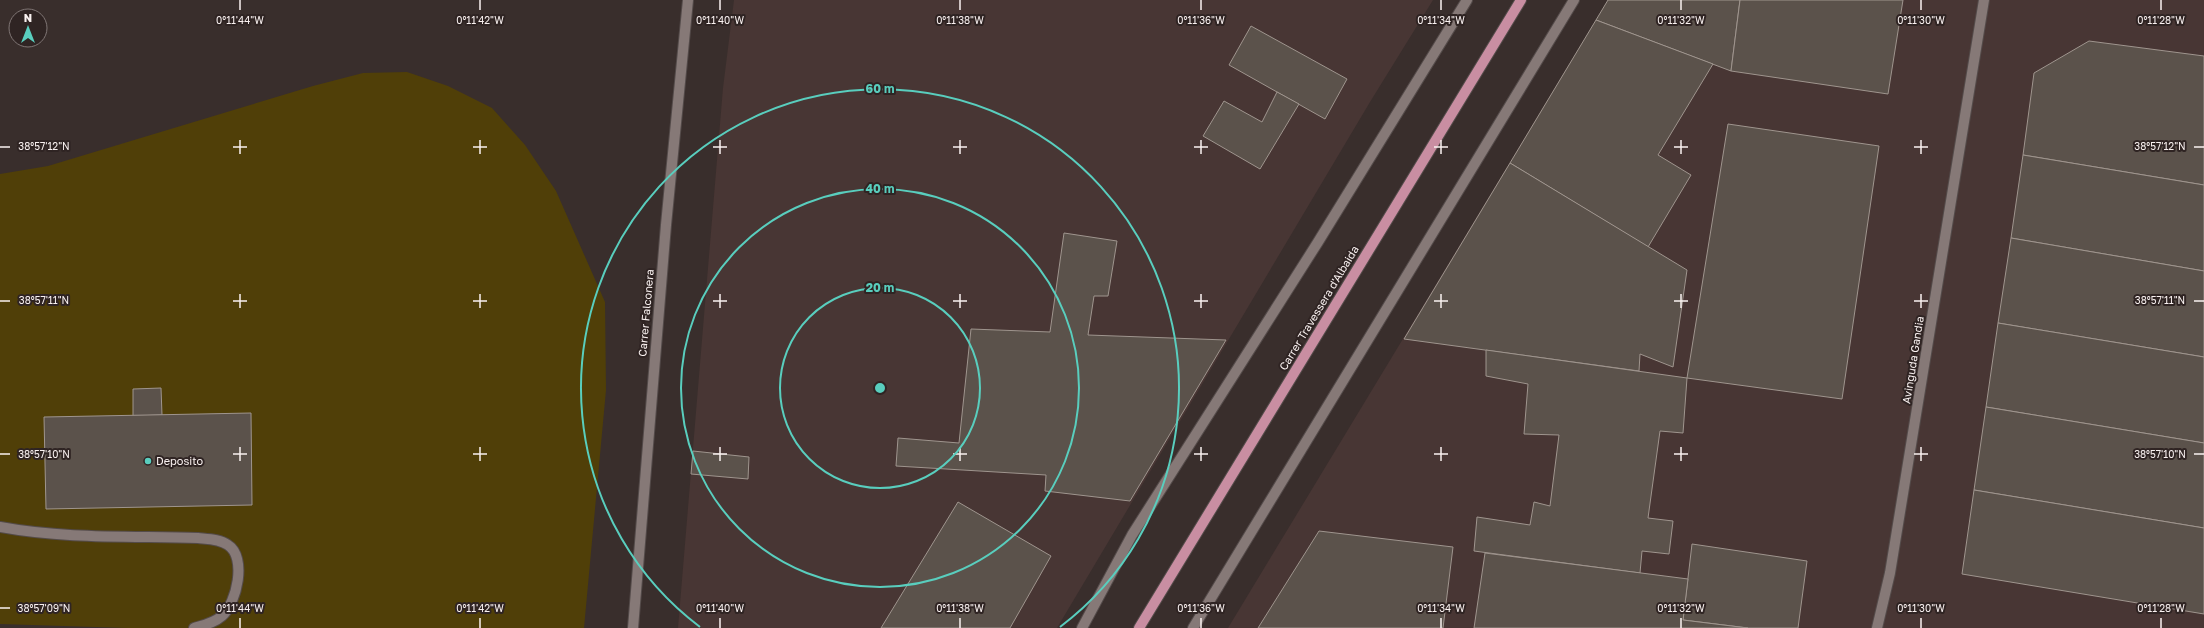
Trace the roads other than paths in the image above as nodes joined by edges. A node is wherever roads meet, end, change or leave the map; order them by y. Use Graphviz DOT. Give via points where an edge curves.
graph roads {
  1 [pos="688,0"];
  2 [pos="1467,0"];
  3 [pos="1521,0"];
  4 [pos="1574,0"];
  5 [pos="1984,0"];
  6 [pos="0,527"];
  7 [pos="194,628"];
  8 [pos="633,628"];
  9 [pos="1082,628"];
  10 [pos="1139,628"];
  11 [pos="1192,628"];
  12 [pos="1877,628"];
  1 -- 8 [label="street, Carrer Falconera" via="665,232"];
  2 -- 9 [label="street" via="1318,242 1132,535"];
  3 -- 10 [label="main road, Carrer Travessera d'Albaida"];
  4 -- 11 [label="street"];
  5 -- 12 [label="street, Avinguda Gandia" via="1890,573"];
  6 -- 7 [label="street" via="22,531 198,538 216,540 229,545 236,553 238,566 236,592 229,608 222,616 210,624"];
}
